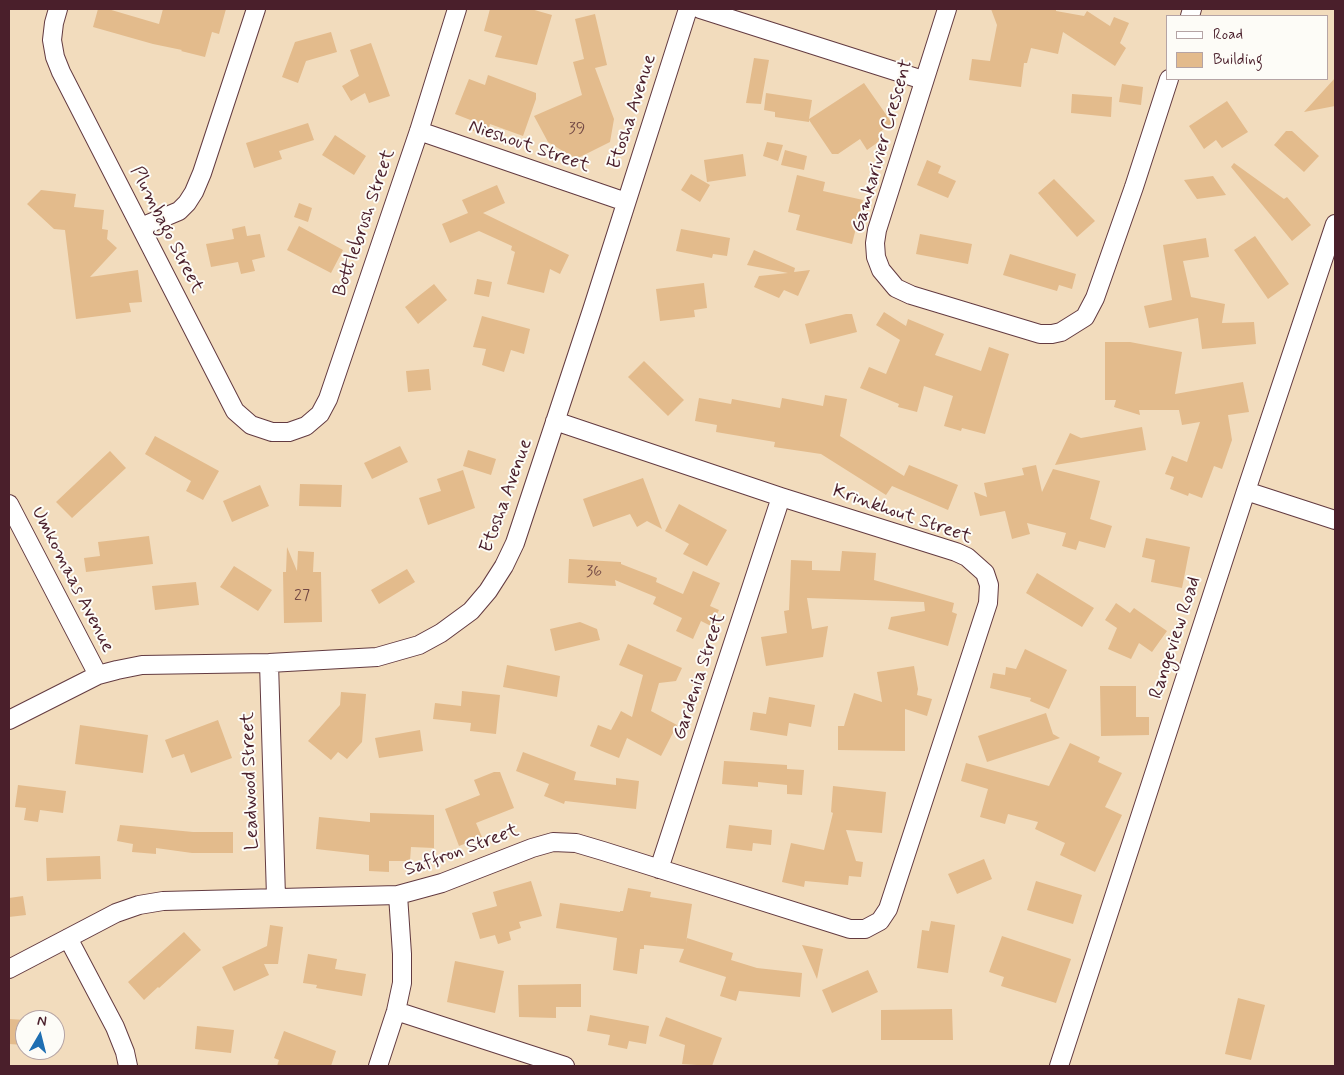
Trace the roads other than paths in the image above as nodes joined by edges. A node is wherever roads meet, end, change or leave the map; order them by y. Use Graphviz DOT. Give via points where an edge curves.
graph roads {
  1 [pos="58,9"];
  2 [pos="256,9"];
  3 [pos="457,9"];
  4 [pos="688,9"];
  5 [pos="700,9"];
  6 [pos="947,9"];
  7 [pos="924,80"];
  8 [pos="1169,80"];
  9 [pos="418,131"];
  10 [pos="626,202"];
  11 [pos="1335,224"];
  12 [pos="142,227"];
  13 [pos="555,421"];
  14 [pos="289,432"];
  15 [pos="1246,491"];
  16 [pos="781,497"];
  17 [pos="9,504"];
  18 [pos="1335,520"];
  19 [pos="269,663"];
  20 [pos="98,675"];
  21 [pos="9,720"];
  22 [pos="659,869"];
  23 [pos="398,895"];
  24 [pos="276,897"];
  25 [pos="870,928"];
  26 [pos="68,938"];
  27 [pos="9,969"];
  28 [pos="396,1011"];
  29 [pos="128,1066"];
  30 [pos="378,1066"];
  31 [pos="565,1066"];
  32 [pos="1059,1066"];
  1 -- 12 [label="street, Plumbago Street" via="52,40 55,57"];
  2 -- 12 [label="street" via="194,192 179,211"];
  3 -- 9 [label="street, Bottlebrush Street"];
  4 -- 10 [label="street, Etosha Avenue"];
  5 -- 7 [label="street"];
  6 -- 7 [label="street, Gamkarivier Crescent"];
  7 -- 8 [label="street, Gamkarivier Crescent" via="877,230 876,257 881,270 896,288 911,295 1040,334 1052,334 1085,317 1095,298"];
  9 -- 10 [label="street, Nieshout Street"];
  9 -- 14 [label="street, Bottlebrush Street" via="328,399 312,421"];
  10 -- 13 [label="street, Etosha Avenue"];
  11 -- 15 [label="street, Rangeview Road"];
  12 -- 14 [label="street, Plumbago Street" via="235,411 260,429"];
  13 -- 16 [label="street, Krinkhout Street"];
  13 -- 19 [label="street, Etosha Avenue" via="512,551 488,592 471,611 419,645 377,657"];
  15 -- 18 [label="street"];
  15 -- 32 [label="street, Rangeview Road"];
  16 -- 22 [label="street, Gardenia Street"];
  16 -- 25 [label="street, Krinkhout Street" via="967,557 985,573 989,585 988,603 888,910"];
  17 -- 20 [label="street, Umkomaas Avenue"];
  19 -- 20 [label="street, Etosha Avenue" via="142,665"];
  19 -- 24 [label="street, Leadwood Street"];
  20 -- 21 [label="street, Etosha Avenue"];
  22 -- 23 [label="street, Saffron Street" via="576,843 553,842 442,883"];
  22 -- 25 [label="street, Saffron Street" via="850,929"];
  23 -- 24 [label="street, Saffron Street"];
  23 -- 28 [label="street" via="402,974"];
  24 -- 26 [label="street, Saffron Street" via="163,901 139,905"];
  26 -- 27 [label="street, Saffron Street"];
  26 -- 29 [label="street" via="115,1027"];
  28 -- 30 [label="street"];
  28 -- 31 [label="street"];
}
